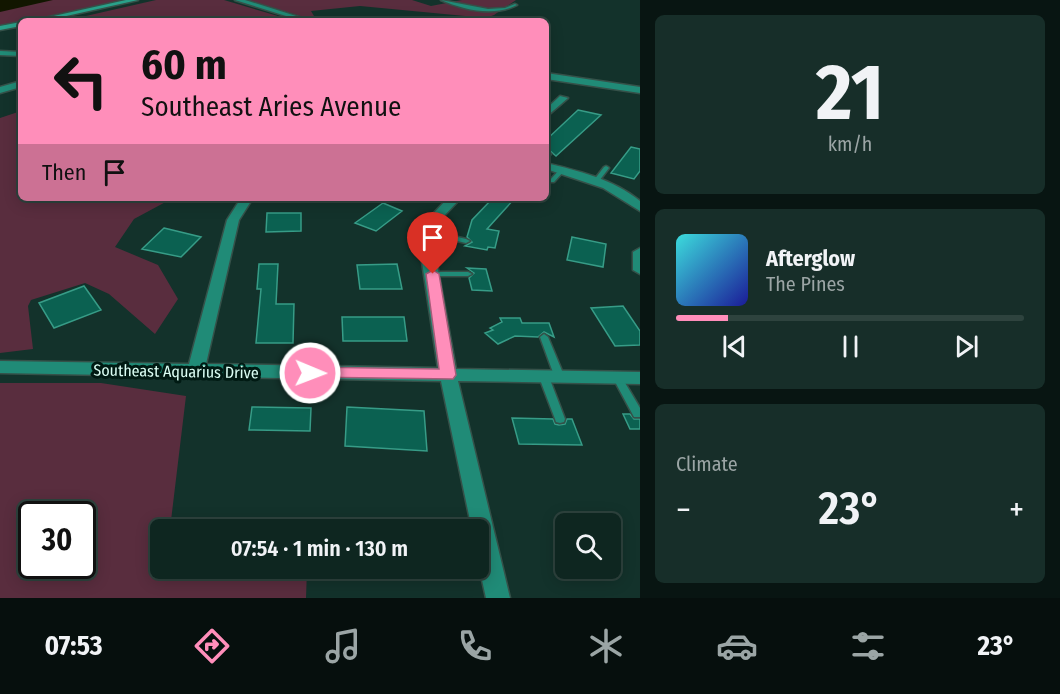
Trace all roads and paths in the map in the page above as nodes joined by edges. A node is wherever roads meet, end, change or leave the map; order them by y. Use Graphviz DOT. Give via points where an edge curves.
graph roads {
  1 [pos="135,0"];
  2 [pos="238,0"];
  3 [pos="442,0"];
  4 [pos="514,5"];
  5 [pos="48,18"];
  6 [pos="299,18"];
  7 [pos="18,25"];
  8 [pos="0,28"];
  9 [pos="0,53"];
  10 [pos="18,54"];
  11 [pos="549,76"];
  12 [pos="18,85"];
  13 [pos="0,90"];
  14 [pos="640,90"];
  15 [pos="563,98"];
  16 [pos="549,111"];
  17 [pos="549,160"];
  18 [pos="606,168"];
  19 [pos="562,170"];
  20 [pos="597,180"];
  21 [pos="552,181"];
  22 [pos="245,201"];
  23 [pos="452,201"];
  24 [pos="637,201"];
  25 [pos="429,232"];
  26 [pos="466,241"];
  27 [pos="640,252"];
  28 [pos="640,270"];
  29 [pos="433,274"];
  30 [pos="468,274"];
  31 [pos="544,337"];
  32 [pos="0,367"];
  33 [pos="196,371"];
  34 [pos="448,375"];
  35 [pos="552,378"];
  36 [pos="618,378"];
  37 [pos="640,378"];
  38 [pos="638,414"];
  39 [pos="560,419"];
  40 [pos="498,598"];
  1 -- 5 [label="main road"];
  2 -- 6 [label="street"];
  3 -- 4 [label="lane" via="494,11"];
  7 -- 8 [label="main road"];
  9 -- 10 [label="street"];
  11 -- 14 [label="street"];
  12 -- 13 [label="street"];
  15 -- 16 [label="street"];
  17 -- 19 [label="street"];
  18 -- 20 [label="lane"];
  19 -- 20 [label="street"];
  19 -- 21 [label="lane"];
  20 -- 24 [label="street"];
  22 -- 33 [label="street" via="233,220"];
  23 -- 25 [label="street" via="435,218"];
  25 -- 26 [label="lane"];
  25 -- 29 [label="street" via="426,242"];
  27 -- 28 [label="street"];
  29 -- 30 [label="lane"];
  29 -- 34 [label="street"];
  31 -- 35 [label="lane"];
  32 -- 33 [label="street, Southeast Aquarius Drive"];
  33 -- 34 [label="street, Southeast Aquarius Drive"];
  34 -- 35 [label="street, Southeast Aquarius Drive"];
  34 -- 40 [label="street"];
  35 -- 36 [label="street, Southeast Aquarius Drive"];
  35 -- 39 [label="lane"];
  36 -- 37 [label="street, Southeast Aquarius Drive"];
  36 -- 38 [label="lane"];
}
